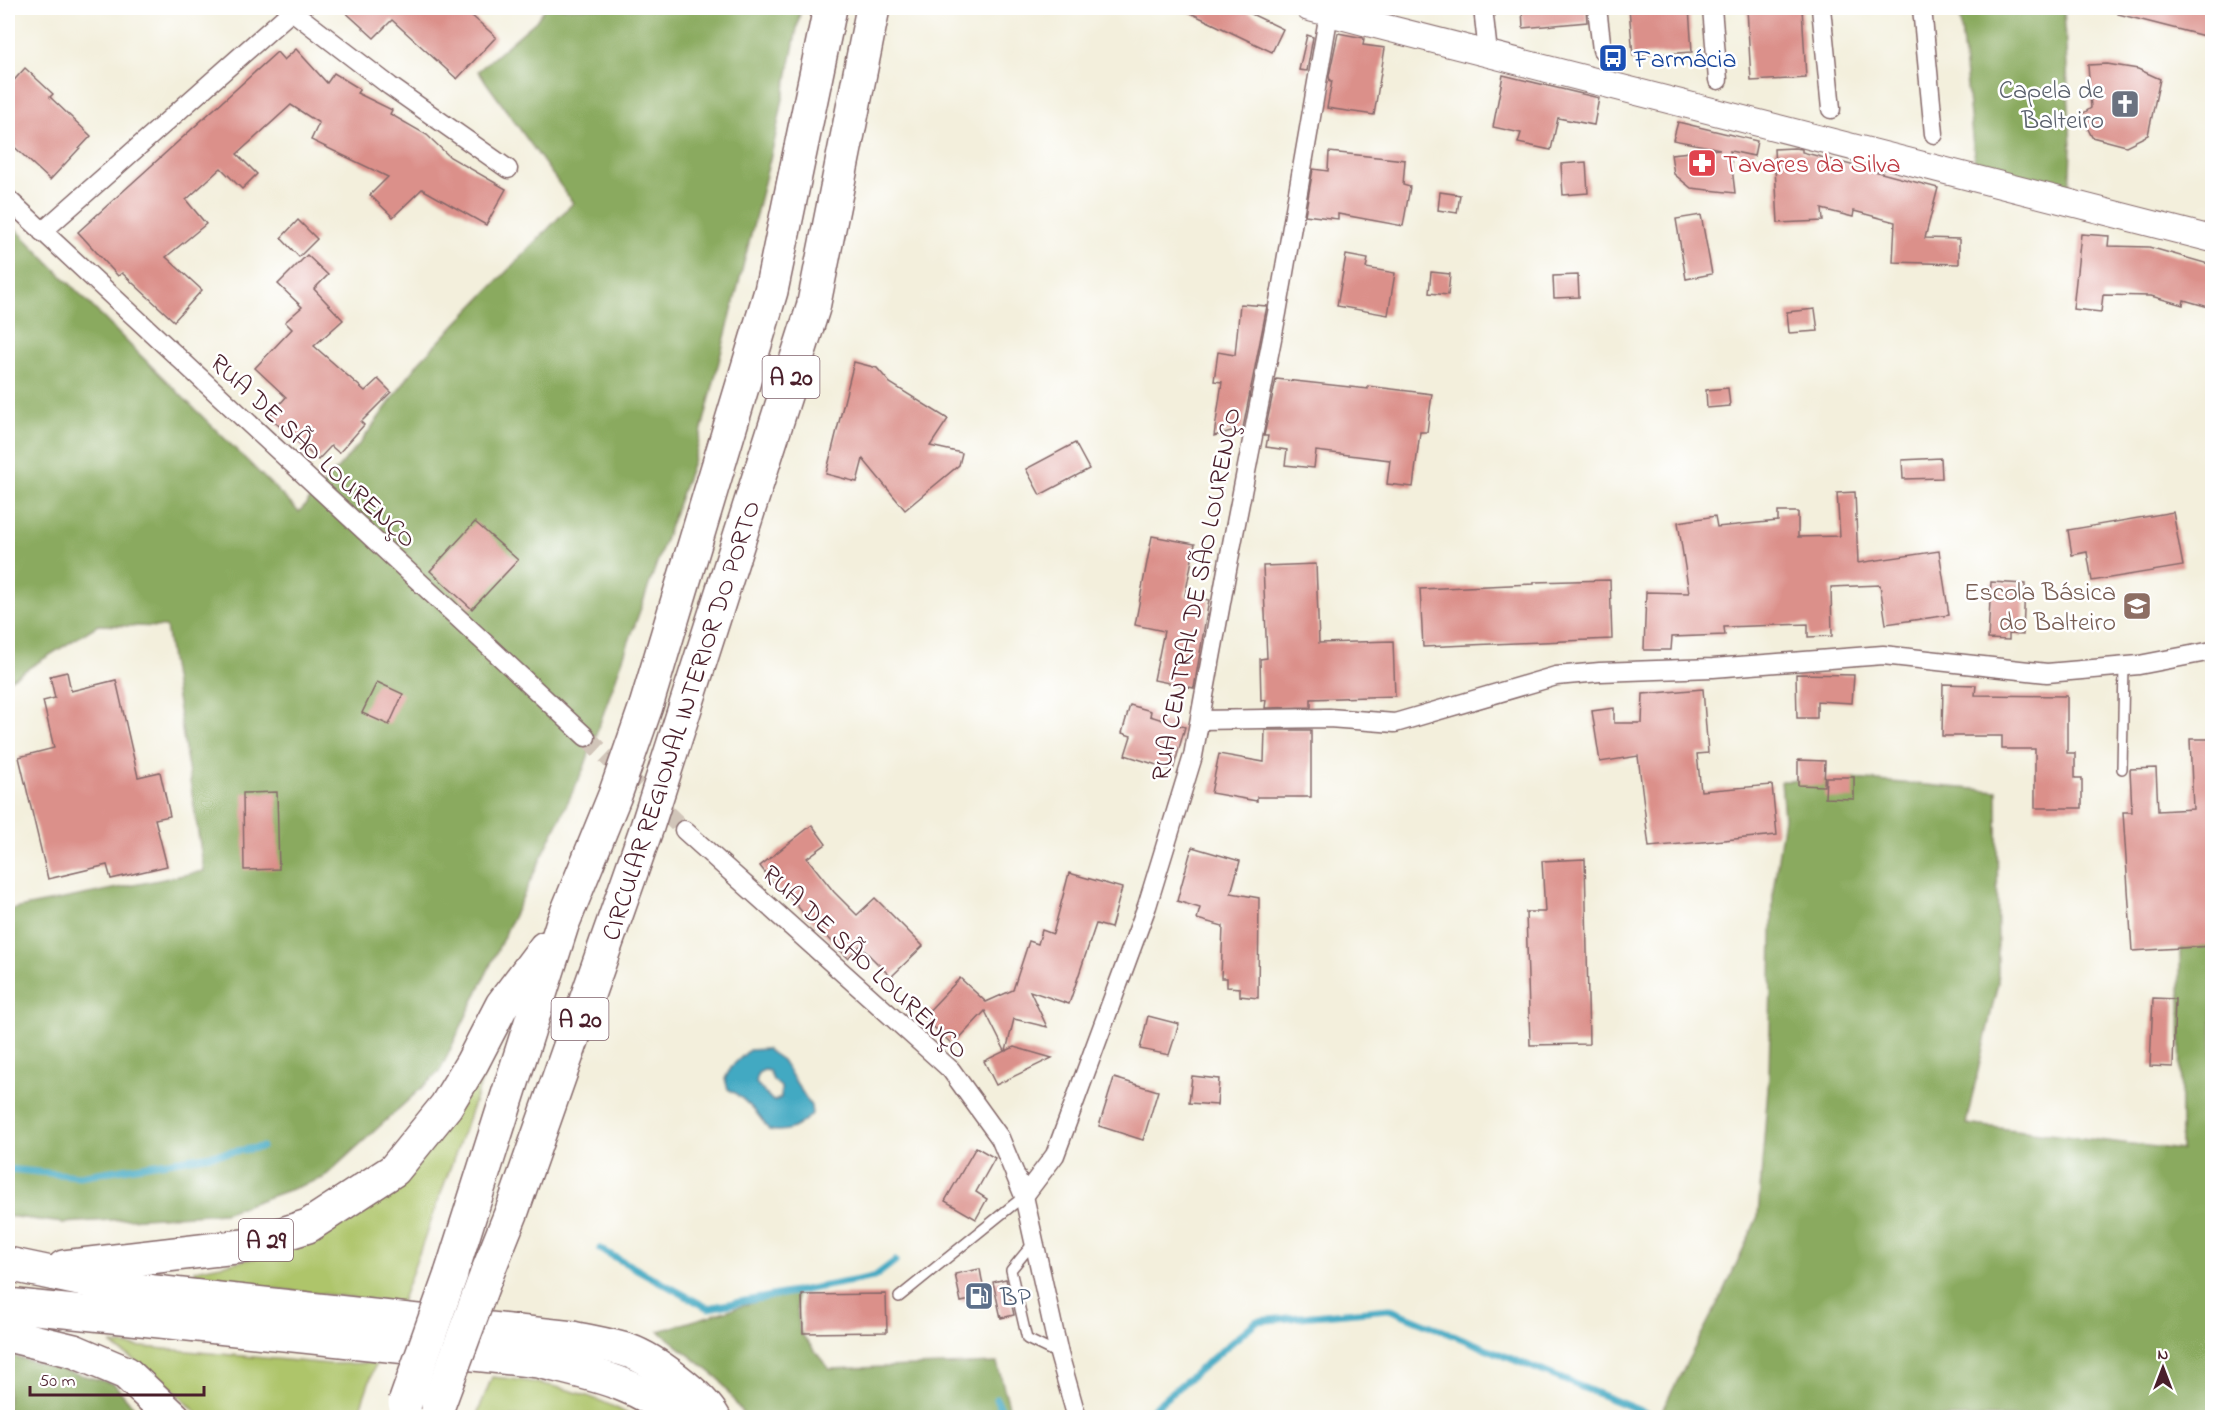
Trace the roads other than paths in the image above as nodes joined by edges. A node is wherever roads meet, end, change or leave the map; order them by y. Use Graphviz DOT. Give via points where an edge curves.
graph roads {
  1 [pos="830,8"];
  2 [pos="873,8"];
  3 [pos="1483,8"];
  4 [pos="1597,8"];
  5 [pos="1712,8"];
  6 [pos="1821,8"];
  7 [pos="1922,8"];
  8 [pos="293,9"];
  9 [pos="1319,10"];
  10 [pos="1602,50"];
  11 [pos="1488,53"];
  12 [pos="1718,80"];
  13 [pos="1831,109"];
  14 [pos="1934,134"];
  15 [pos="508,169"];
  16 [pos="8,199"];
  17 [pos="42,232"];
  18 [pos="2212,239"];
  19 [pos="2212,651"];
  20 [pos="2124,666"];
  21 [pos="1200,720"];
  22 [pos="586,737"];
  23 [pos="2122,769"];
  24 [pos="684,830"];
  25 [pos="562,925"];
  26 [pos="1024,1196"];
  27 [pos="1034,1242"];
  28 [pos="23,1267"];
  29 [pos="899,1297"];
  30 [pos="8,1305"];
  31 [pos="8,1335"];
  32 [pos="1059,1354"];
  33 [pos="402,1410"];
  34 [pos="438,1414"];
  35 [pos="174,1418"];
  36 [pos="676,1418"];
  37 [pos="714,1418"];
  38 [pos="1077,1418"];
  1 -- 25 [label="highway, CIRCULAR REGIONAL INTERIOR DO PORTO / A 20" via="771,291 646,706"];
  2 -- 34 [label="highway, CIRCULAR REGIONAL INTERIOR DO PORTO / A 20, bridge" via="813,308 647,827"];
  3 -- 11 [label="street"];
  4 -- 10 [label="street"];
  5 -- 12 [label="street"];
  6 -- 13 [label="street"];
  7 -- 14 [label="street"];
  8 -- 15 [label="street" via="390,86"];
  8 -- 17 [label="street"];
  9 -- 11 [label="street"];
  9 -- 21 [label="street, RUA CENTRAL DE SÃO LOURENÇO" via="1277,314"];
  11 -- 18 [label="street"];
  16 -- 17 [label="street, RUA DE SÃO LOURENÇO"];
  17 -- 22 [label="street, RUA DE SÃO LOURENÇO"];
  19 -- 20 [label="street"];
  20 -- 21 [label="street" via="2047,673 1883,655 1556,676 1395,723 1329,718"];
  20 -- 23 [label="lane"];
  21 -- 26 [label="street, RUA CENTRAL DE SÃO LOURENÇO" via="1193,756 1147,906 1063,1134 1055,1155"];
  24 -- 26 [label="street, RUA DE SÃO LOURENÇO" via="951,1070 1000,1138"];
  25 -- 28 [label="highway, A 29" via="502,1005 446,1106 394,1170 308,1226 244,1246"];
  25 -- 33 [label="highway, CIRCULAR REGIONAL INTERIOR DO PORTO / A 20, bridge" via="451,1274"];
  26 -- 27 [label="street, RUA DE SÃO LOURENÇO"];
  26 -- 29 [label="lane"];
  27 -- 32 [label="street, RUA DE SÃO LOURENÇO"];
  27 -- 32 [label="lane" via="1011,1270 1027,1339"];
  28 -- 37 [label="highway, A 29" via="127,1289 573,1338 630,1352 676,1379"];
  30 -- 36 [label="highway" via="539,1361 615,1381 665,1407"];
  31 -- 35 [label="highway" via="74,1351 126,1373"];
  32 -- 38 [label="street, RUA DE SÃO LOURENÇO"];
}
